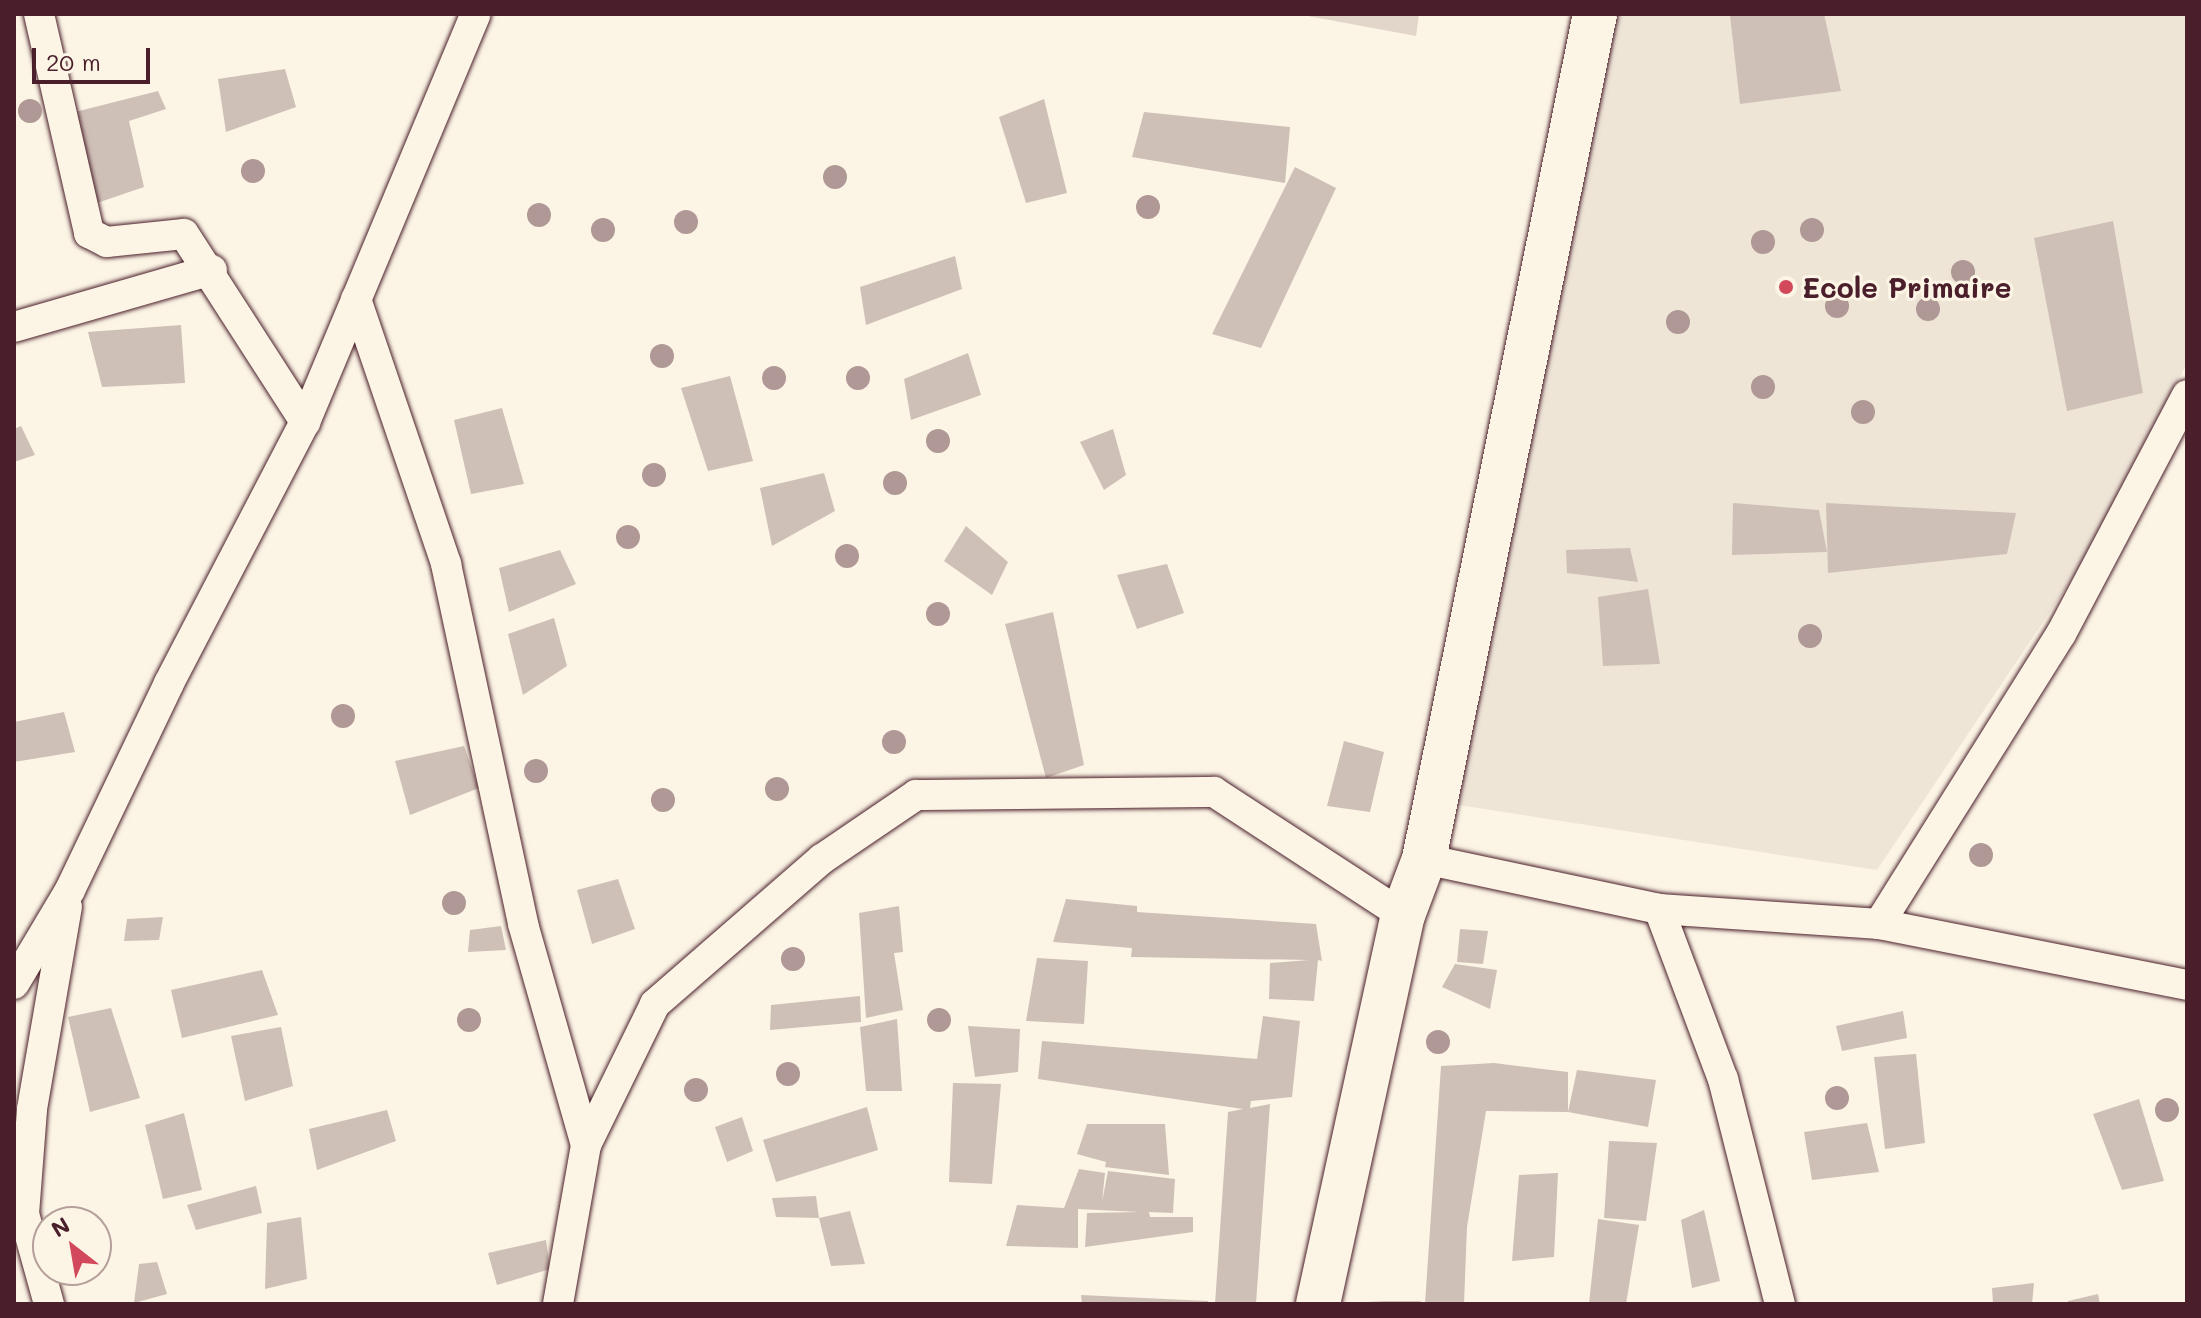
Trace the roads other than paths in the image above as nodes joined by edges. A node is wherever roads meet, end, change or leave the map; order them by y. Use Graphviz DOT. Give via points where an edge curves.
graph roads {
  1 [pos="39,14"];
  2 [pos="476,14"];
  3 [pos="1595,14"];
  4 [pos="212,270"];
  5 [pos="356,299"];
  6 [pos="14,327"];
  7 [pos="2187,395"];
  8 [pos="305,422"];
  9 [pos="1424,859"];
  10 [pos="70,890"];
  11 [pos="1659,909"];
  12 [pos="1403,915"];
  13 [pos="1879,924"];
  14 [pos="14,984"];
  15 [pos="2187,985"];
  16 [pos="586,1145"];
  17 [pos="49,1304"];
  18 [pos="558,1304"];
  19 [pos="1318,1304"];
  20 [pos="1780,1304"];
  1 -- 4 [label="street" via="89,233 107,242 184,234"];
  2 -- 5 [label="street"];
  3 -- 9 [label="main road"];
  4 -- 6 [label="street"];
  4 -- 8 [label="street"];
  5 -- 8 [label="street"];
  5 -- 16 [label="street" via="446,564 523,924"];
  7 -- 13 [label="street" via="2061,634"];
  8 -- 10 [label="street" via="169,683"];
  9 -- 11 [label="street"];
  9 -- 12 [label="main road"];
  10 -- 14 [label="street"];
  10 -- 17 [label="street" via="32,1109 24,1214"];
  11 -- 13 [label="street"];
  11 -- 20 [label="street" via="1723,1079"];
  12 -- 16 [label="street" via="1214,792 916,795 822,859 655,1004"];
  12 -- 19 [label="main road"];
  13 -- 15 [label="street"];
  16 -- 18 [label="street"];
}
